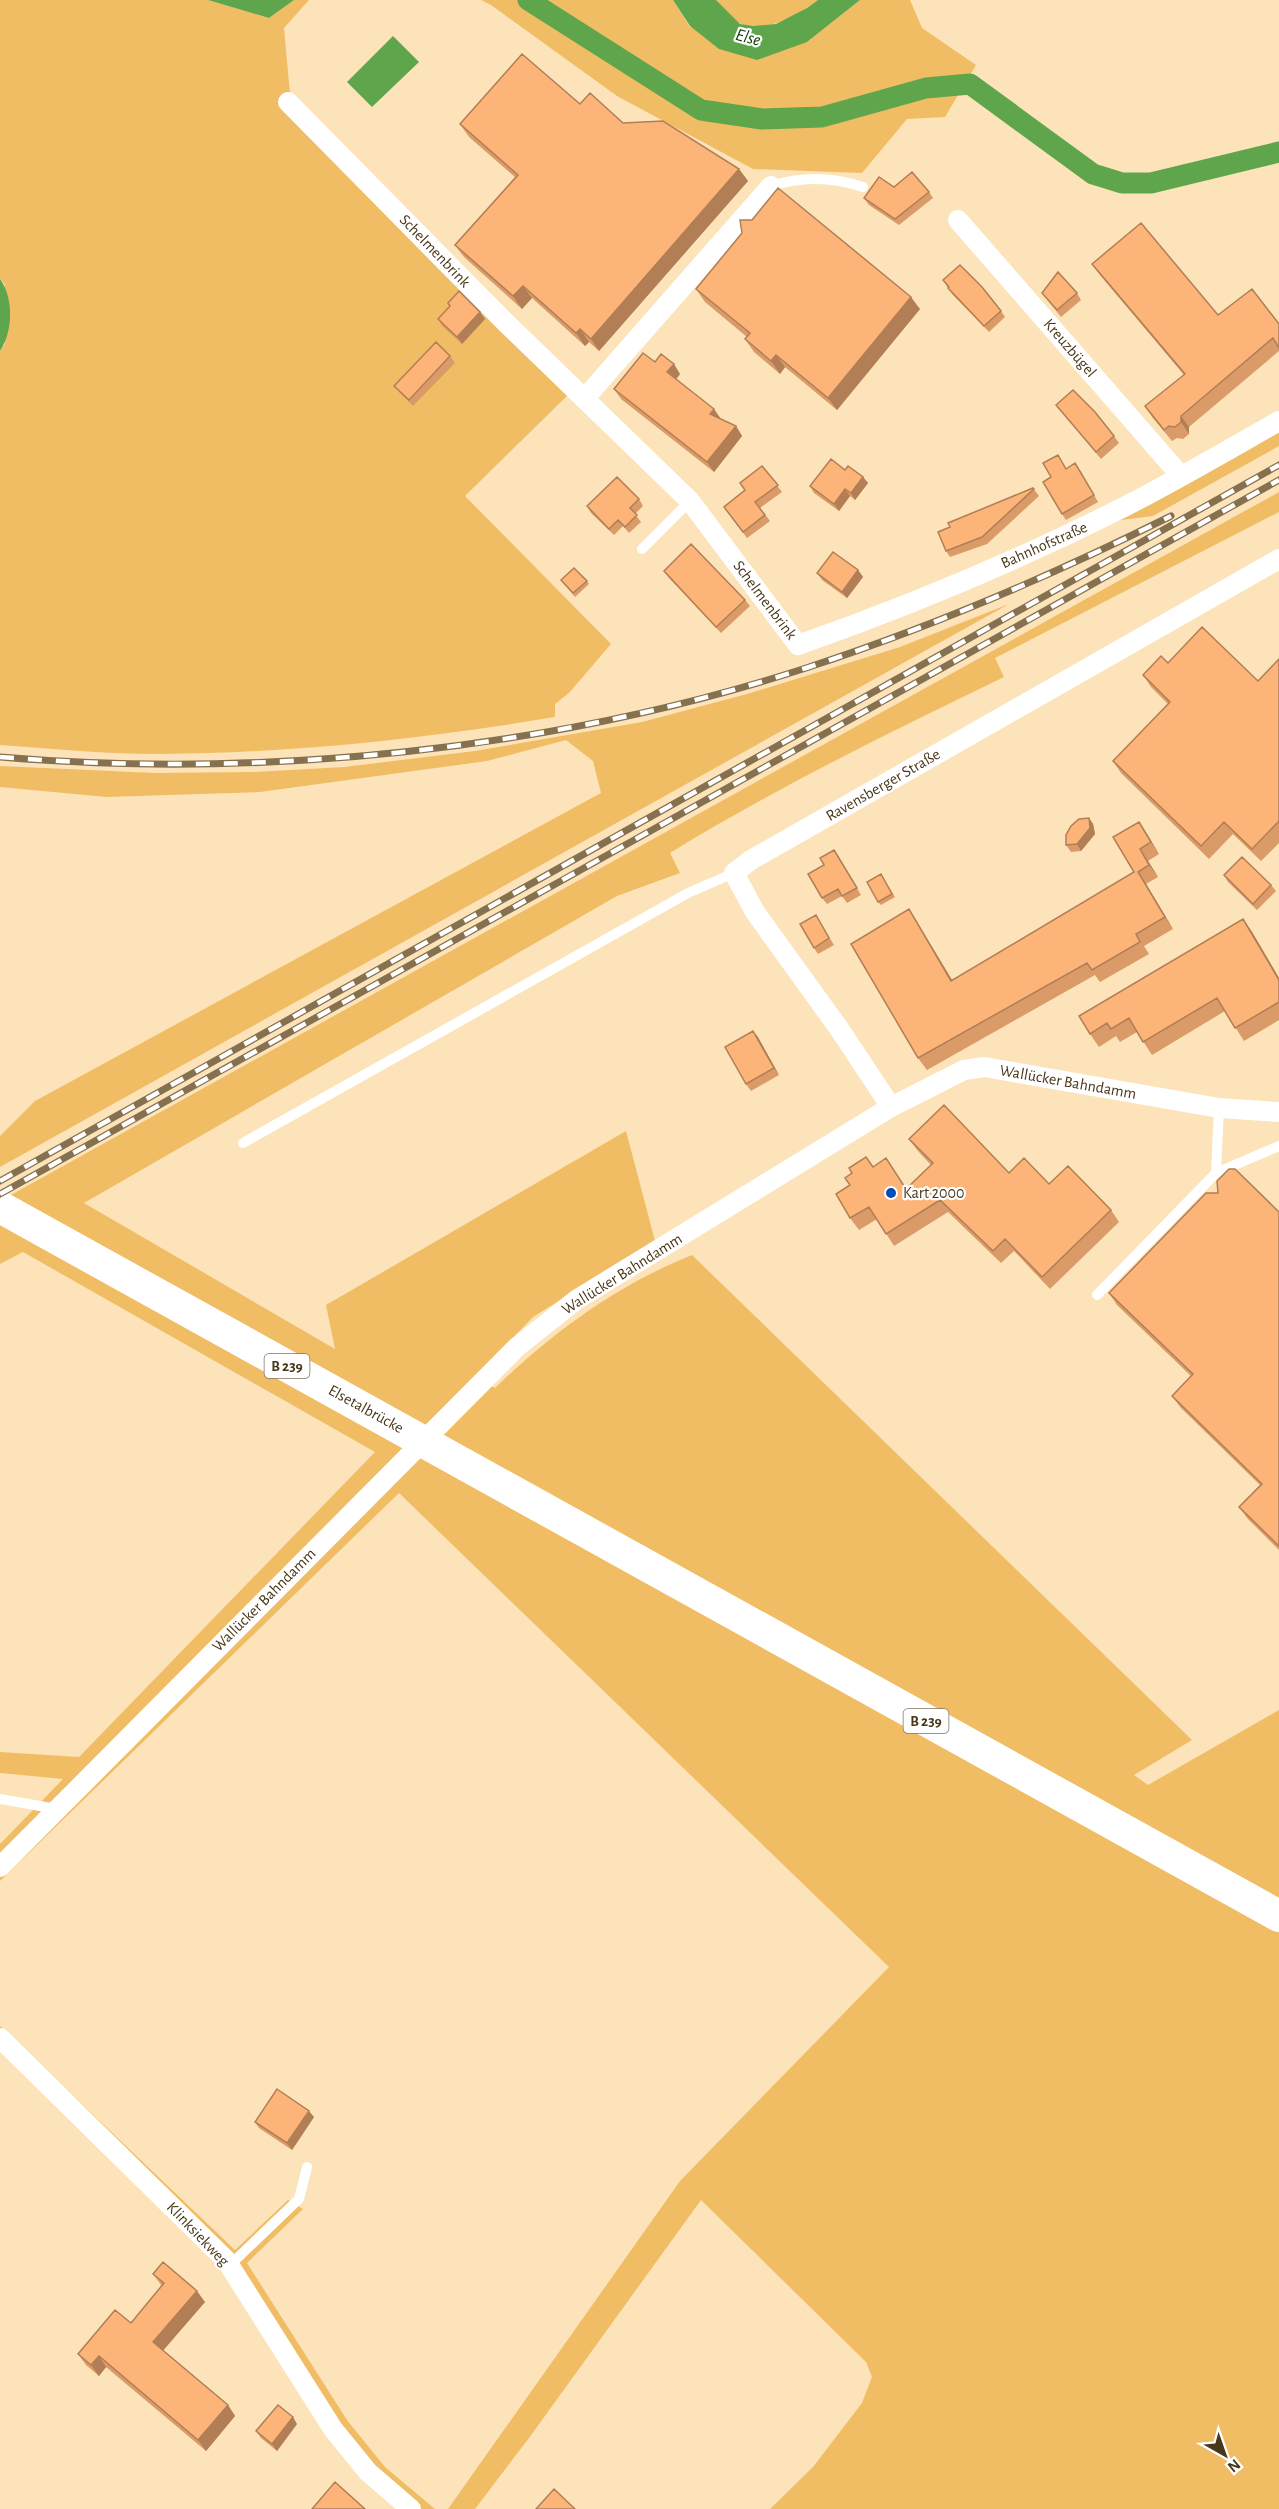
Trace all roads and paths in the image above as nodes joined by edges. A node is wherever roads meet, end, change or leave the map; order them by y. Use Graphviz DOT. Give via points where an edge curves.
graph roads {
  1 [pos="288,102"];
  2 [pos="771,186"];
  3 [pos="863,187"];
  4 [pos="958,220"];
  5 [pos="585,398"];
  6 [pos="1279,421"];
  7 [pos="1181,476"];
  8 [pos="690,501"];
  9 [pos="642,549"];
  10 [pos="1279,559"];
  11 [pos="798,645"];
  12 [pos="734,873"];
  13 [pos="891,1107"];
  14 [pos="1219,1108"];
  15 [pos="1279,1112"];
  16 [pos="243,1143"];
  17 [pos="1279,1146"];
  18 [pos="1216,1173"];
  19 [pos="0,1207"];
  20 [pos="1097,1295"];
  21 [pos="0,1799"];
  22 [pos="57,1809"];
  23 [pos="0,1867"];
  24 [pos="1279,1916"];
  25 [pos="0,2037"];
  26 [pos="307,2167"];
  27 [pos="230,2265"];
  28 [pos="411,2509"];
  1 -- 5 [label="street, Schelmenbrink"];
  2 -- 3 [label="lane" via="791,179 821,178"];
  2 -- 5 [label="street"];
  4 -- 7 [label="street, Kreuzbügel"];
  5 -- 8 [label="street, Schelmenbrink"];
  6 -- 7 [label="street, Bahnhofstraße"];
  7 -- 11 [label="street, Bahnhofstraße" via="998,566"];
  8 -- 9 [label="lane"];
  8 -- 11 [label="street, Schelmenbrink"];
  10 -- 12 [label="street, Ravensberger Straße"];
  12 -- 13 [label="street" via="755,912"];
  12 -- 16 [label="lane" via="688,893"];
  13 -- 14 [label="street, Wallücker Bahndamm" via="964,1070 984,1067"];
  13 -- 22 [label="street, Wallücker Bahndamm" via="576,1300 517,1347"];
  14 -- 15 [label="street, Wallücker Bahndamm"];
  14 -- 18 [label="lane"];
  17 -- 18 [label="lane"];
  18 -- 20 [label="lane"];
  19 -- 24 [label="main road, Elsetalbrücke / B 239"];
  21 -- 22 [label="lane"];
  22 -- 23 [label="street, Wallücker Bahndamm"];
  25 -- 27 [label="street, Klinksiekweg"];
  26 -- 27 [label="lane" via="299,2199"];
  27 -- 28 [label="street, Klinksiekweg" via="333,2429 368,2472"];
}
